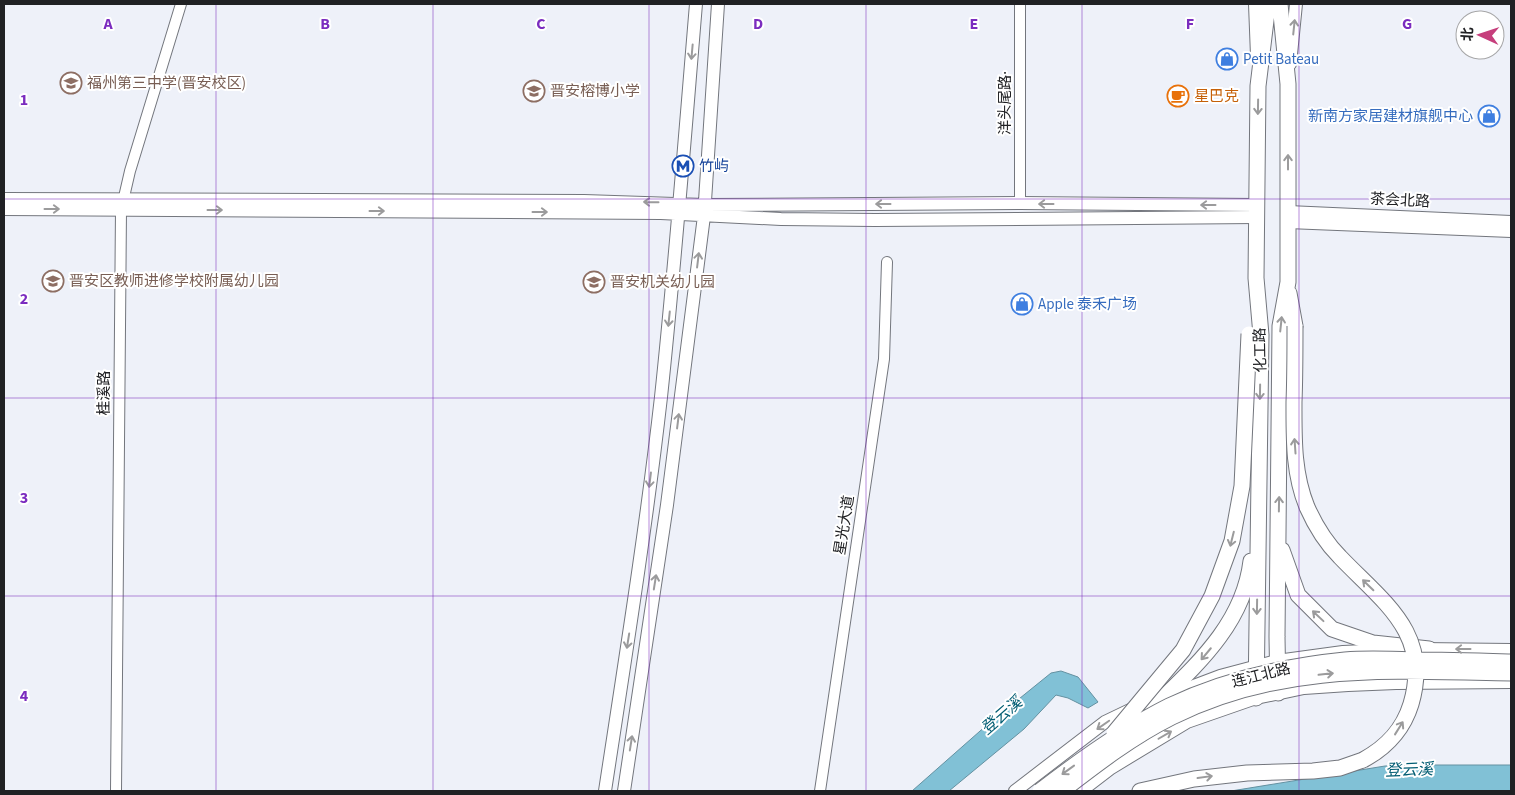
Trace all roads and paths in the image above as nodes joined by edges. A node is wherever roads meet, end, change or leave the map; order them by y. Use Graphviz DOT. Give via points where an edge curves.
graph roads {
  1 [pos="181,4"];
  2 [pos="696,4"];
  3 [pos="718,4"];
  4 [pos="1020,4"];
  5 [pos="1255,4"];
  6 [pos="1268,4"];
  7 [pos="1280,4"];
  8 [pos="1296,4"];
  9 [pos="1288,84"];
  10 [pos="1258,86"];
  11 [pos="4,199"];
  12 [pos="1020,203"];
  13 [pos="121,204"];
  14 [pos="4,209"];
  15 [pos="680,209"];
  16 [pos="704,210"];
  17 [pos="1257,211"];
  18 [pos="1288,217"];
  19 [pos="1511,222"];
  20 [pos="1511,232"];
  21 [pos="887,262"];
  22 [pos="1256,278"];
  23 [pos="1288,282"];
  24 [pos="1259,477"];
  25 [pos="1278,541"];
  26 [pos="1429,649"];
  27 [pos="1511,650"];
  28 [pos="1277,661"];
  29 [pos="1511,662"];
  30 [pos="1256,666"];
  31 [pos="1511,674"];
  32 [pos="1511,682"];
  33 [pos="1278,693"];
  34 [pos="1256,698"];
  35 [pos="1162,699"];
  36 [pos="1104,744"];
  37 [pos="116,791"];
  38 [pos="605,791"];
  39 [pos="624,791"];
  40 [pos="820,791"];
  41 [pos="1015,791"];
  42 [pos="1040,791"];
  43 [pos="1062,791"];
  44 [pos="1081,791"];
  45 [pos="1140,791"];
  1 -- 13 [label="street, 桂溪路"];
  2 -- 15 [label="main road, one-way"];
  3 -- 16 [label="main road"];
  4 -- 12 [label="street, 洋头尾路·"];
  5 -- 10 [label="main road"];
  6 -- 10 [label="highway, 化工路"];
  7 -- 9 [label="highway, 化工路"];
  9 -- 8 [label="main road, one-way"];
  18 -- 9 [label="highway, 化工路, one-way"];
  10 -- 17 [label="highway, 化工路, one-way"];
  11 -- 13 [label="main road"];
  12 -- 16 [label="main road, one-way"];
  17 -- 12 [label="main road, one-way"];
  14 -- 13 [label="main road, one-way"];
  13 -- 15 [label="main road" via="584,201"];
  13 -- 37 [label="street, 桂溪路"];
  15 -- 16 [label="main road"];
  15 -- 38 [label="main road, one-way" via="657,426"];
  16 -- 17 [label="main road" via="781,219 895,220"];
  39 -- 16 [label="main road, one-way" via="667,505"];
  17 -- 22 [label="highway, 化工路"];
  18 -- 19 [label="main road, 茶会北路"];
  18 -- 20 [label="main road, 茶会北路"];
  18 -- 23 [label="highway, 化工路"];
  21 -- 40 [label="street, 星光大道" via="884,359"];
  22 -- 24 [label="highway, 化工路, one-way" via="1261,335"];
  22 -- 36 [label="highway, one-way, bridge" via="1249,334 1242,486 1232,541 1212,596 1183,650"];
  25 -- 23 [label="highway, 化工路, one-way" via="1280,326"];
  45 -- 23 [label="highway, one-way, bridge" via="1211,776 1313,771 1340,768 1363,760 1379,751 1398,733 1415,691 1416,666 1411,642 1399,618 1321,533 1307,506 1297,475 1295,326"];
  24 -- 30 [label="highway, 化工路, one-way"];
  24 -- 35 [label="highway, one-way" via="1250,568 1240,602 1215,644"];
  26 -- 25 [label="highway, one-way" via="1373,643 1332,629 1301,600"];
  25 -- 28 [label="highway, 化工路"];
  27 -- 26 [label="main road, one-way"];
  26 -- 28 [label="main road" via="1342,652"];
  28 -- 30 [label="main road"];
  28 -- 33 [label="highway, 化工路"];
  29 -- 36 [label="highway, 连江北路, bridge" via="1346,660 1272,671 1195,694"];
  30 -- 34 [label="highway, 化工路"];
  30 -- 35 [label="main road"];
  43 -- 31 [label="highway, 连江北路, one-way, bridge" via="1145,732 1231,693 1274,682 1380,670"];
  32 -- 33 [label="main road" via="1357,684"];
  33 -- 34 [label="main road"];
  44 -- 34 [label="main road, one-way" via="1111,768 1187,722"];
  35 -- 41 [label="main road, one-way" via="1105,722"];
  36 -- 42 [label="highway, 连江北路, one-way, bridge"];
}
